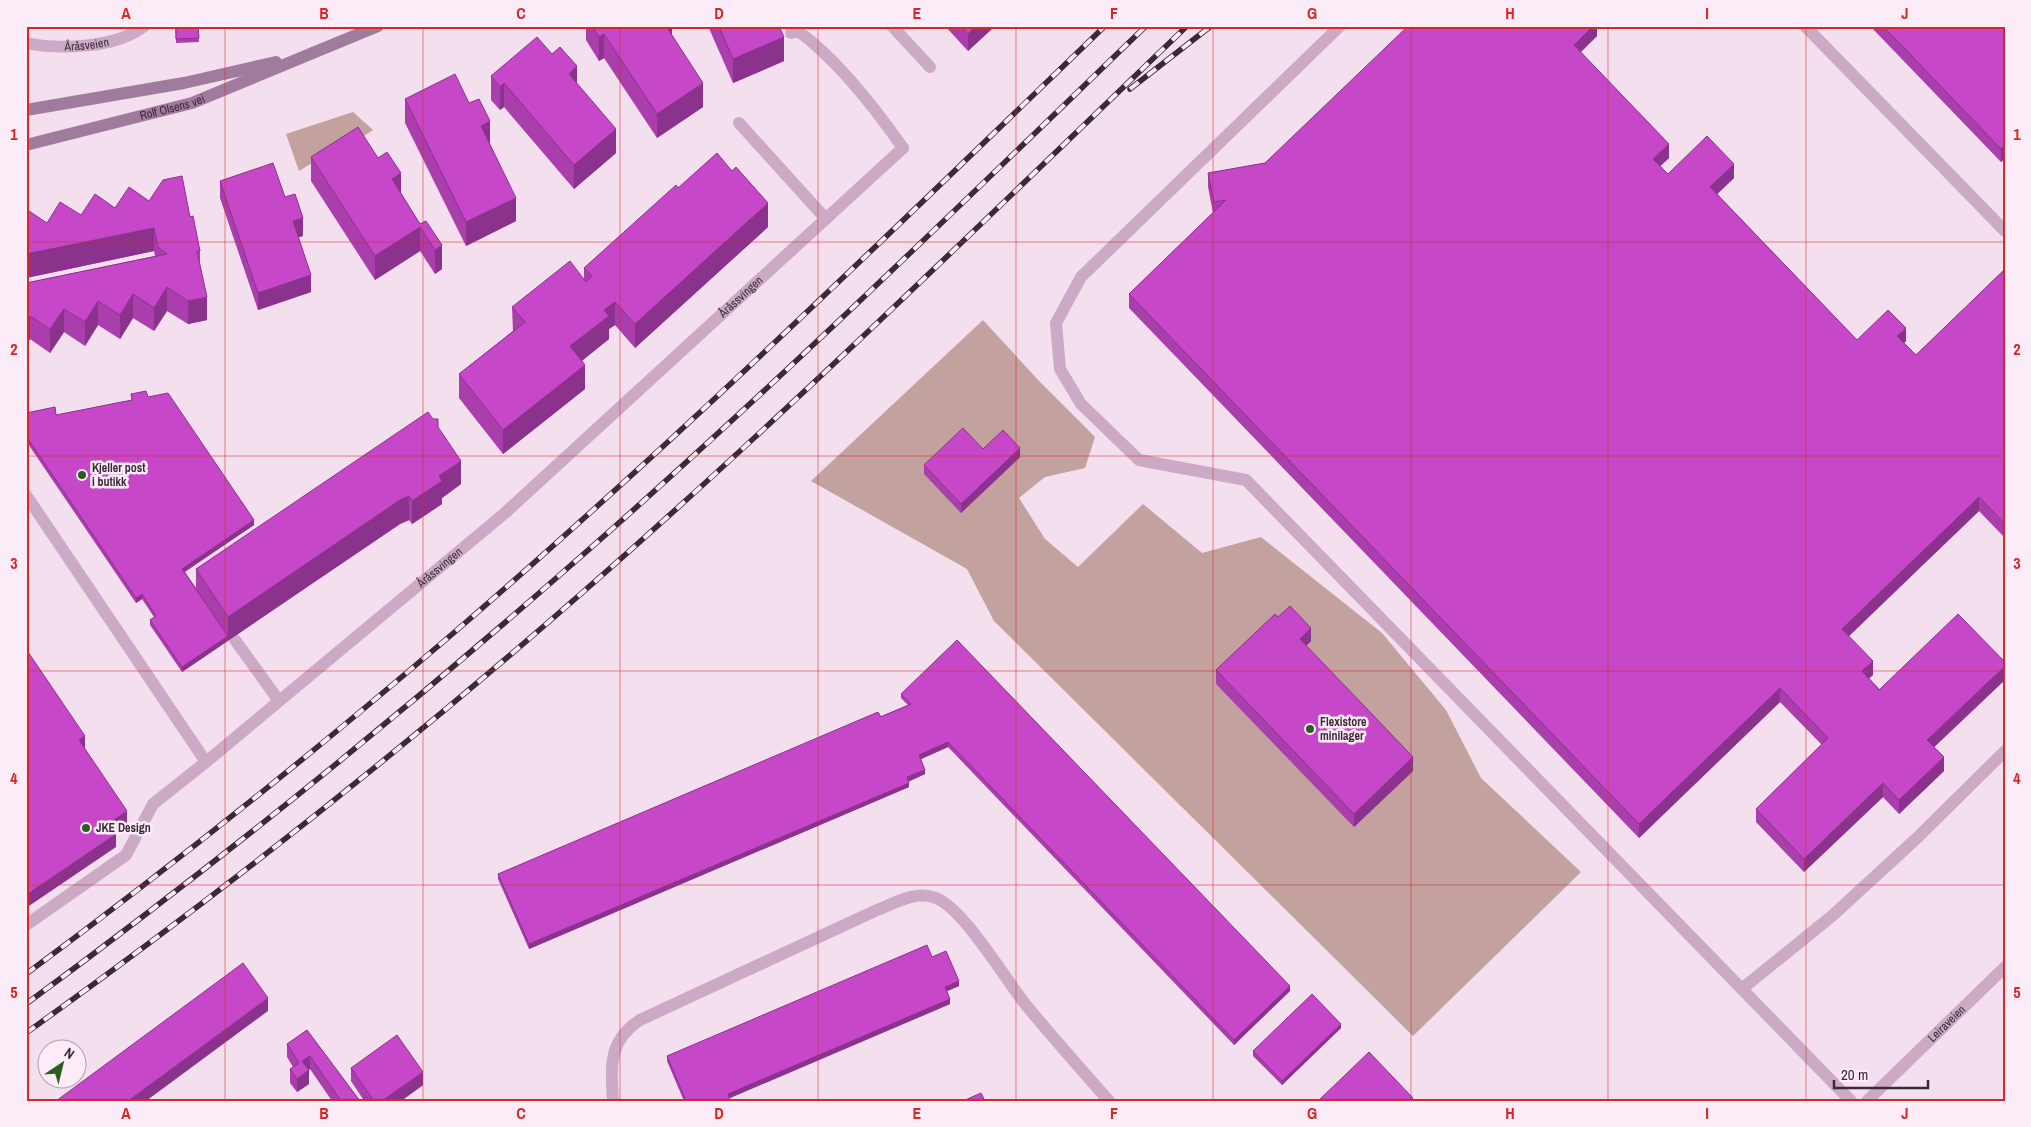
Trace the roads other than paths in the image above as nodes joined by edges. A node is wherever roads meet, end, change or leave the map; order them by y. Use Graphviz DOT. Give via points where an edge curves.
graph roads {
  1 [pos="144,26"];
  2 [pos="378,26"];
  3 [pos="892,26"];
  4 [pos="1340,26"];
  5 [pos="1805,26"];
  6 [pos="790,34"];
  7 [pos="26,43"];
  8 [pos="313,54"];
  9 [pos="930,67"];
  10 [pos="26,110"];
  11 [pos="739,124"];
  12 [pos="26,145"];
  13 [pos="826,219"];
  14 [pos="2005,231"];
  15 [pos="26,495"];
  16 [pos="235,640"];
  17 [pos="280,701"];
  18 [pos="2005,751"];
  19 [pos="206,762"];
  20 [pos="26,925"];
  21 [pos="2005,966"];
  22 [pos="1743,988"];
  23 [pos="613,1101"];
  24 [pos="1109,1101"];
  25 [pos="1851,1101"];
  26 [pos="1867,1101"];
  1 -- 7 [label="street, Åråsveien" via="132,34 97,44 46,47"];
  2 -- 8 [label="main road, Rolf Olsens vei"];
  3 -- 9 [label="street"];
  4 -- 22 [label="street" via="1081,278 1056,323 1060,369 1081,404 1139,460 1246,480"];
  5 -- 14 [label="street"];
  6 -- 13 [label="street, Åråssvingen" via="798,32 817,45 881,116 903,148"];
  8 -- 10 [label="main road, Rolf Olsens vei" via="184,83"];
  8 -- 12 [label="main road, Rolf Olsens vei" via="192,103"];
  11 -- 13 [label="street"];
  13 -- 17 [label="street, Åråssvingen" via="505,513"];
  15 -- 19 [label="street"];
  16 -- 17 [label="street"];
  17 -- 19 [label="street, Åråssvingen"];
  18 -- 22 [label="street" via="1832,916"];
  19 -- 20 [label="street, Åråssvingen" via="153,804 126,855"];
  21 -- 26 [label="street, Leiraveien"];
  22 -- 25 [label="street"];
  23 -- 24 [label="street" via="614,1054 618,1040 629,1027 877,910 920,895 935,897 948,905 970,929 1026,1005"];
}
